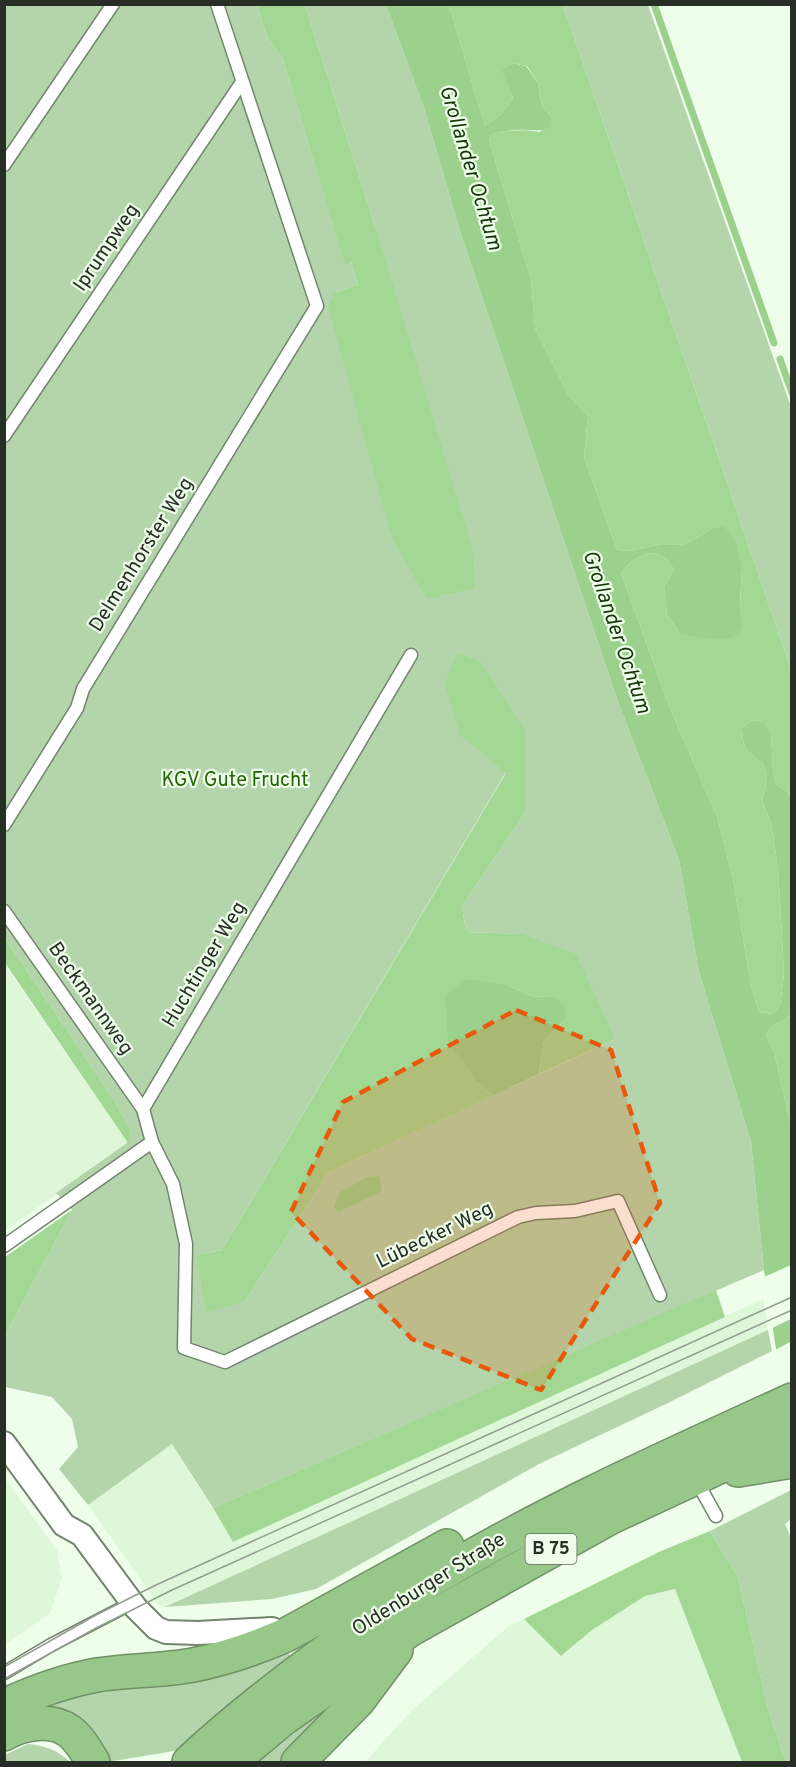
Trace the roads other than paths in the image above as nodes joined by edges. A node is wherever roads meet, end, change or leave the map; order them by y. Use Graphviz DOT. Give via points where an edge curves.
graph roads {
  1 [pos="113,4"];
  2 [pos="217,4"];
  3 [pos="242,82"];
  4 [pos="4,165"];
  5 [pos="4,436"];
  6 [pos="411,655"];
  7 [pos="4,825"];
  8 [pos="4,911"];
  9 [pos="142,1109"];
  10 [pos="152,1142"];
  11 [pos="4,1246"];
  12 [pos="660,1295"];
  13 [pos="789,1433"];
  14 [pos="4,1443"];
  15 [pos="695,1477"];
  16 [pos="716,1516"];
  17 [pos="521,1529"];
  18 [pos="132,1603"];
  19 [pos="411,1629"];
  20 [pos="286,1635"];
  21 [pos="4,1673"];
  22 [pos="4,1706"];
  23 [pos="4,1734"];
  24 [pos="93,1762"];
  25 [pos="189,1762"];
  26 [pos="231,1762"];
  27 [pos="298,1762"];
  1 -- 4 [label="lane"];
  2 -- 3 [label="lane"];
  3 -- 5 [label="lane, Iprumpweg"];
  3 -- 7 [label="lane, Delmenhorster Weg" via="317,306 82,689 77,708"];
  6 -- 9 [label="lane, Huchtinger Weg"];
  8 -- 9 [label="lane, Beckmannweg"];
  9 -- 10 [label="lane"];
  10 -- 11 [label="lane"];
  10 -- 12 [label="lane, Lübecker Weg" via="173,1184 186,1244 184,1348 225,1362 518,1217 536,1212 575,1211 618,1201"];
  13 -- 15 [label="highway, Oldenburger Straße / B 75"];
  13 -- 17 [label="highway, Oldenburger Straße / B 75" via="645,1466"];
  14 -- 18 [label="street" via="64,1525 82,1535"];
  15 -- 16 [label="lane"];
  15 -- 19 [label="highway, Oldenburger Straße / B 75" via="609,1518"];
  17 -- 20 [label="highway" via="454,1542"];
  17 -- 25 [label="highway, Oldenburger Straße / B 75" via="411,1592 352,1632 276,1688"];
  18 -- 20 [label="street" via="156,1628 166,1632 272,1629"];
  18 -- 21 [label="lane"];
  19 -- 26 [label="highway, Oldenburger Straße / B 75" via="292,1712"];
  19 -- 27 [label="highway" via="358,1701"];
  20 -- 22 [label="highway" via="193,1665 73,1680"];
  23 -- 24 [label="highway" via="31,1724 68,1730"];
}
